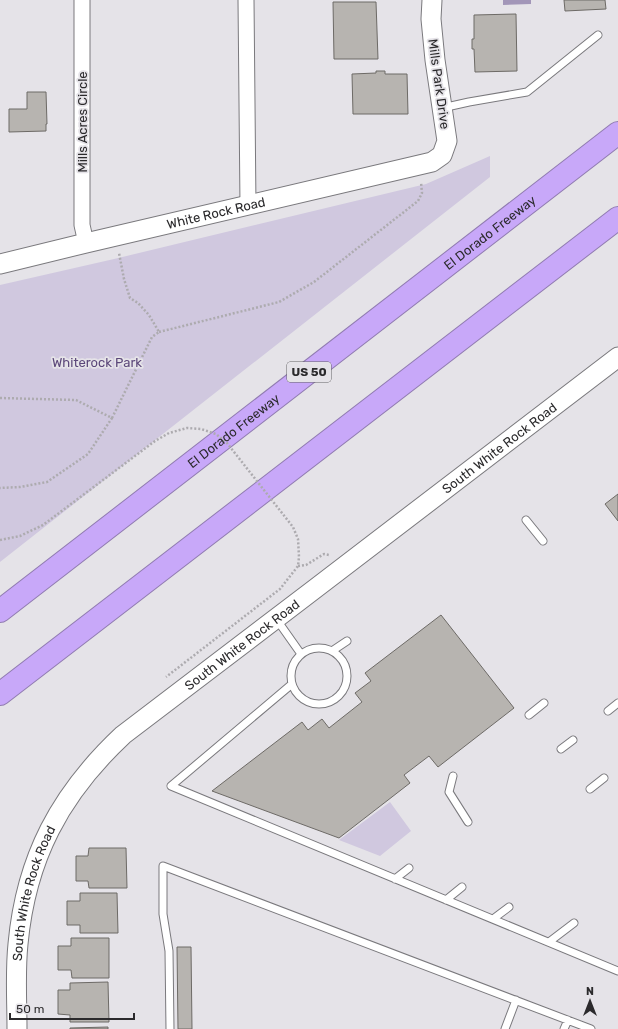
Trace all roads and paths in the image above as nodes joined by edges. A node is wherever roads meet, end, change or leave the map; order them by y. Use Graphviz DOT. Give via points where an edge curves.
graph roads {
  1 [pos="82,0"];
  2 [pos="246,0"];
  3 [pos="432,0"];
  4 [pos="598,35"];
  5 [pos="442,108"];
  6 [pos="618,134"];
  7 [pos="432,162"];
  8 [pos="421,182"];
  9 [pos="248,206"];
  10 [pos="618,218"];
  11 [pos="86,243"];
  12 [pos="119,254"];
  13 [pos="0,264"];
  14 [pos="159,332"];
  15 [pos="618,357"];
  16 [pos="0,398"];
  17 [pos="112,418"];
  18 [pos="0,488"];
  19 [pos="526,520"];
  20 [pos="0,540"];
  21 [pos="543,541"];
  22 [pos="332,556"];
  23 [pos="298,566"];
  24 [pos="0,611"];
  25 [pos="276,619"];
  26 [pos="346,641"];
  27 [pos="332,651"];
  28 [pos="301,654"];
  29 [pos="166,677"];
  30 [pos="292,684"];
  31 [pos="0,694"];
  32 [pos="544,703"];
  33 [pos="618,703"];
  34 [pos="608,710"];
  35 [pos="529,715"];
  36 [pos="573,740"];
  37 [pos="562,749"];
  38 [pos="453,776"];
  39 [pos="604,778"];
  40 [pos="590,789"];
  41 [pos="468,822"];
  42 [pos="409,868"];
  43 [pos="395,879"];
  44 [pos="462,887"];
  45 [pos="446,900"];
  46 [pos="509,907"];
  47 [pos="493,919"];
  48 [pos="574,923"];
  49 [pos="549,942"];
  50 [pos="618,971"];
  51 [pos="516,1000"];
  52 [pos="568,1020"];
  53 [pos="17,1029"];
  54 [pos="170,1029"];
  55 [pos="505,1029"];
  56 [pos="564,1029"];
  57 [pos="591,1029"];
  1 -- 11 [label="street, Mills Acres Circle" via="82,224"];
  2 -- 9 [label="street"];
  3 -- 5 [label="street, Mills Park Drive" via="430,19"];
  4 -- 5 [label="lane" via="527,92"];
  5 -- 7 [label="street, Mills Park Drive" via="447,141 442,155"];
  6 -- 24 [label="highway, El Dorado Freeway / US 50"];
  7 -- 9 [label="street, White Rock Road"];
  8 -- 14 [label="path" via="422,193 418,201 314,282 278,302"];
  9 -- 11 [label="street, White Rock Road"];
  10 -- 31 [label="highway"];
  11 -- 13 [label="street, White Rock Road"];
  12 -- 14 [label="path" via="130,298 149,315"];
  14 -- 17 [label="path" via="152,337"];
  15 -- 25 [label="street, South White Rock Road"];
  16 -- 17 [label="path" via="76,400"];
  17 -- 18 [label="path" via="88,454 47,482"];
  19 -- 21 [label="lane"];
  20 -- 23 [label="path, bridge" via="20,536 42,525 169,433 187,428 202,429 216,434 227,443 293,527 298,539"];
  22 -- 23 [label="path" via="324,554 306,565"];
  23 -- 29 [label="path, bridge" via="280,589"];
  25 -- 28 [label="lane"];
  25 -- 53 [label="street, South White Rock Road" via="123,735 86,773 61,809 41,848 24,899 17,944"];
  26 -- 27 [label="lane"];
  27 -- 28 [label="lane" via="310,649"];
  27 -- 30 [label="lane" via="346,668 344,689 337,698 327,703 305,701 297,694"];
  28 -- 30 [label="lane" via="290,673"];
  30 -- 43 [label="lane" via="171,786"];
  32 -- 35 [label="lane"];
  33 -- 34 [label="lane"];
  36 -- 37 [label="lane"];
  38 -- 41 [label="lane" via="449,792"];
  39 -- 40 [label="lane"];
  42 -- 43 [label="lane"];
  43 -- 45 [label="lane"];
  44 -- 45 [label="lane"];
  45 -- 47 [label="lane"];
  46 -- 47 [label="lane"];
  47 -- 49 [label="lane"];
  48 -- 49 [label="lane"];
  49 -- 50 [label="lane"];
  51 -- 52 [label="lane"];
  51 -- 54 [label="lane" via="163,866 163,914 169,951"];
  51 -- 55 [label="lane"];
  52 -- 56 [label="lane"];
  52 -- 57 [label="lane"];
}
